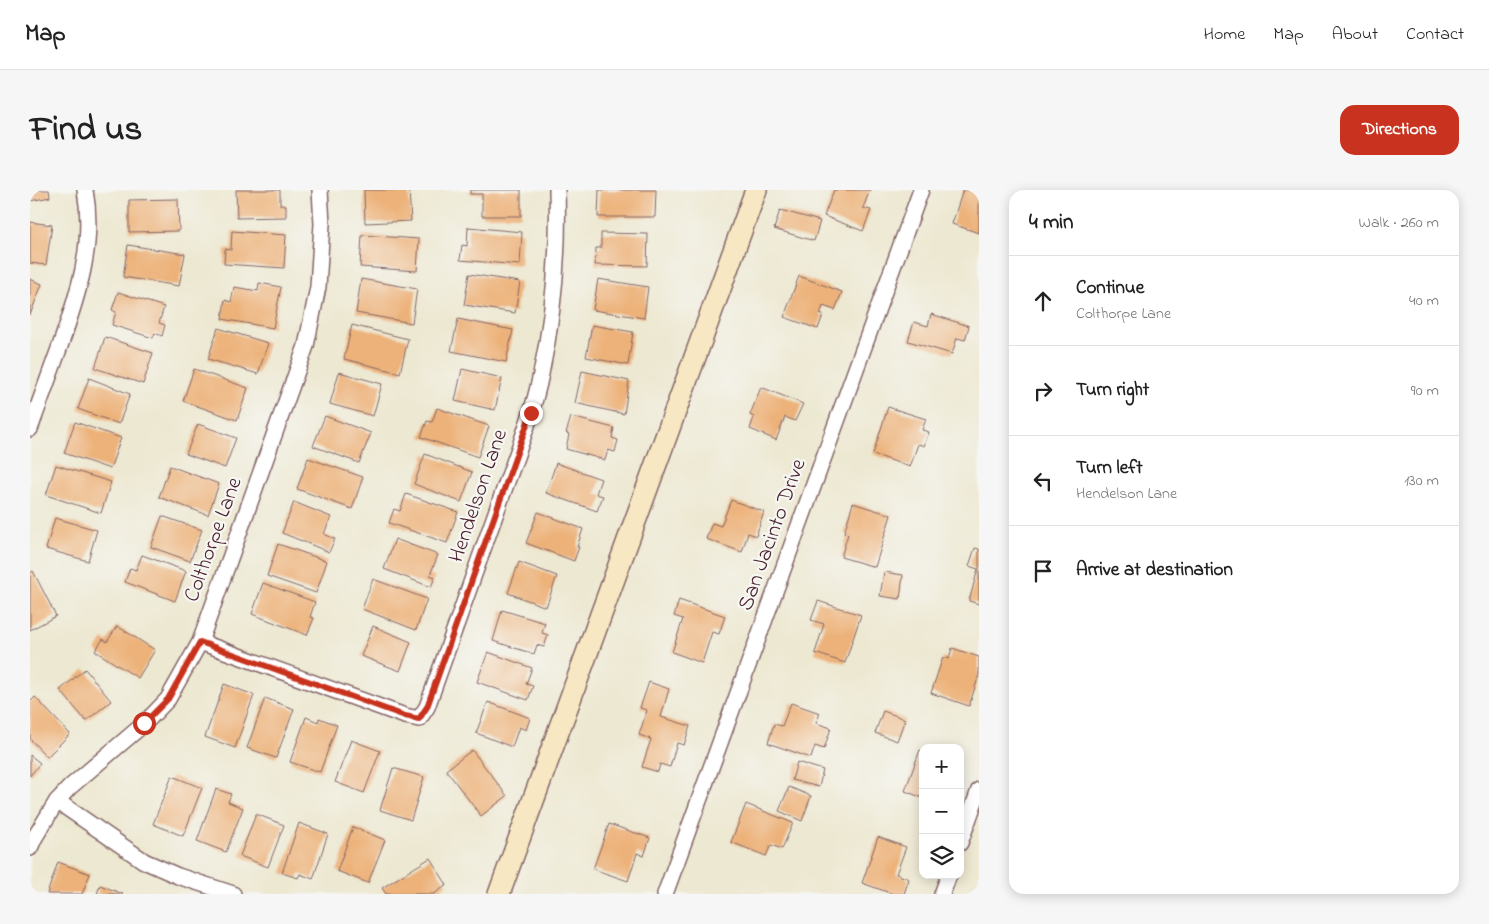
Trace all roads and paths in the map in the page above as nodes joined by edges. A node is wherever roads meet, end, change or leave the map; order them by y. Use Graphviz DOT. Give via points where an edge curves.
graph roads {
  1 [pos="85,190"];
  2 [pos="320,190"];
  3 [pos="558,190"];
  4 [pos="756,190"];
  5 [pos="921,190"];
  6 [pos="30,428"];
  7 [pos="200,642"];
  8 [pos="979,790"];
  9 [pos="57,800"];
  10 [pos="963,834"];
  11 [pos="30,848"];
  12 [pos="948,879"];
  13 [pos="233,894"];
  14 [pos="499,894"];
  15 [pos="665,894"];
  16 [pos="942,894"];
  1 -- 6 [label="street" via="88,236 79,290"];
  2 -- 7 [label="street, Colthorpe Lane" via="320,272 306,346"];
  3 -- 7 [label="street, Hendelson Lane" via="557,265 541,376 517,454 437,679 419,719"];
  4 -- 14 [label="street"];
  5 -- 15 [label="street, San Jacinto Drive"];
  7 -- 9 [label="street, Colthorpe Lane" via="168,699"];
  8 -- 10 [label="street"];
  9 -- 11 [label="street, Colthorpe Lane"];
  9 -- 13 [label="street" via="144,861"];
  12 -- 16 [label="street"];
}
